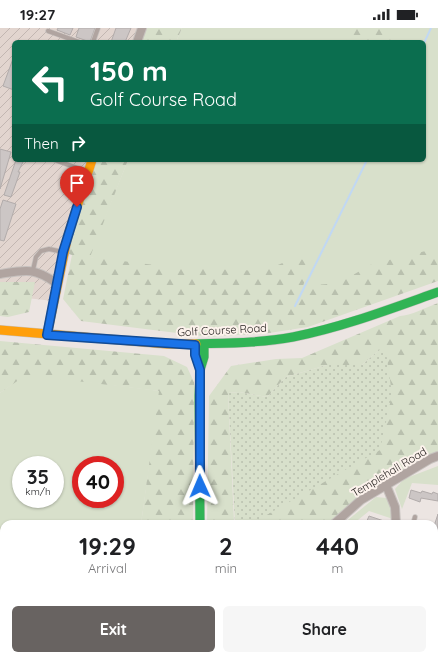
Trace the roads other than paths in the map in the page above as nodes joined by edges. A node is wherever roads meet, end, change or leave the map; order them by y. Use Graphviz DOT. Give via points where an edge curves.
graph roads {
  1 [pos="98,28"];
  2 [pos="142,28"];
  3 [pos="48,31"];
  4 [pos="73,40"];
  5 [pos="94,40"];
  6 [pos="138,40"];
  7 [pos="60,162"];
  8 [pos="91,162"];
  9 [pos="88,172"];
  10 [pos="63,252"];
  11 [pos="33,270"];
  12 [pos="0,274"];
  13 [pos="56,283"];
  14 [pos="438,292"];
  15 [pos="0,330"];
  16 [pos="47,335"];
  17 [pos="200,345"];
  18 [pos="438,456"];
  19 [pos="386,485"];
  20 [pos="416,517"];
  21 [pos="200,520"];
  22 [pos="338,520"];
  23 [pos="396,520"];
  24 [pos="415,520"];
  1 -- 5 [label="lane"];
  2 -- 6 [label="street"];
  3 -- 4 [label="lane"];
  7 -- 9 [label="lane"];
  8 -- 9 [label="street"];
  9 -- 10 [label="street"];
  10 -- 11 [label="lane" via="49,249 40,251"];
  10 -- 13 [label="street"];
  11 -- 12 [label="street"];
  11 -- 13 [label="street"];
  13 -- 16 [label="street"];
  14 -- 17 [label="street, Golf Course Road" via="353,322 292,337"];
  15 -- 16 [label="street, Golf Course Road"];
  16 -- 17 [label="street, Golf Course Road"];
  17 -- 21 [label="street" via="195,355 200,370"];
  18 -- 19 [label="street, Templehall Road"];
  19 -- 22 [label="street, Templehall Road" via="361,500"];
  19 -- 23 [label="street" via="395,508"];
  20 -- 24 [label="lane"];
}
